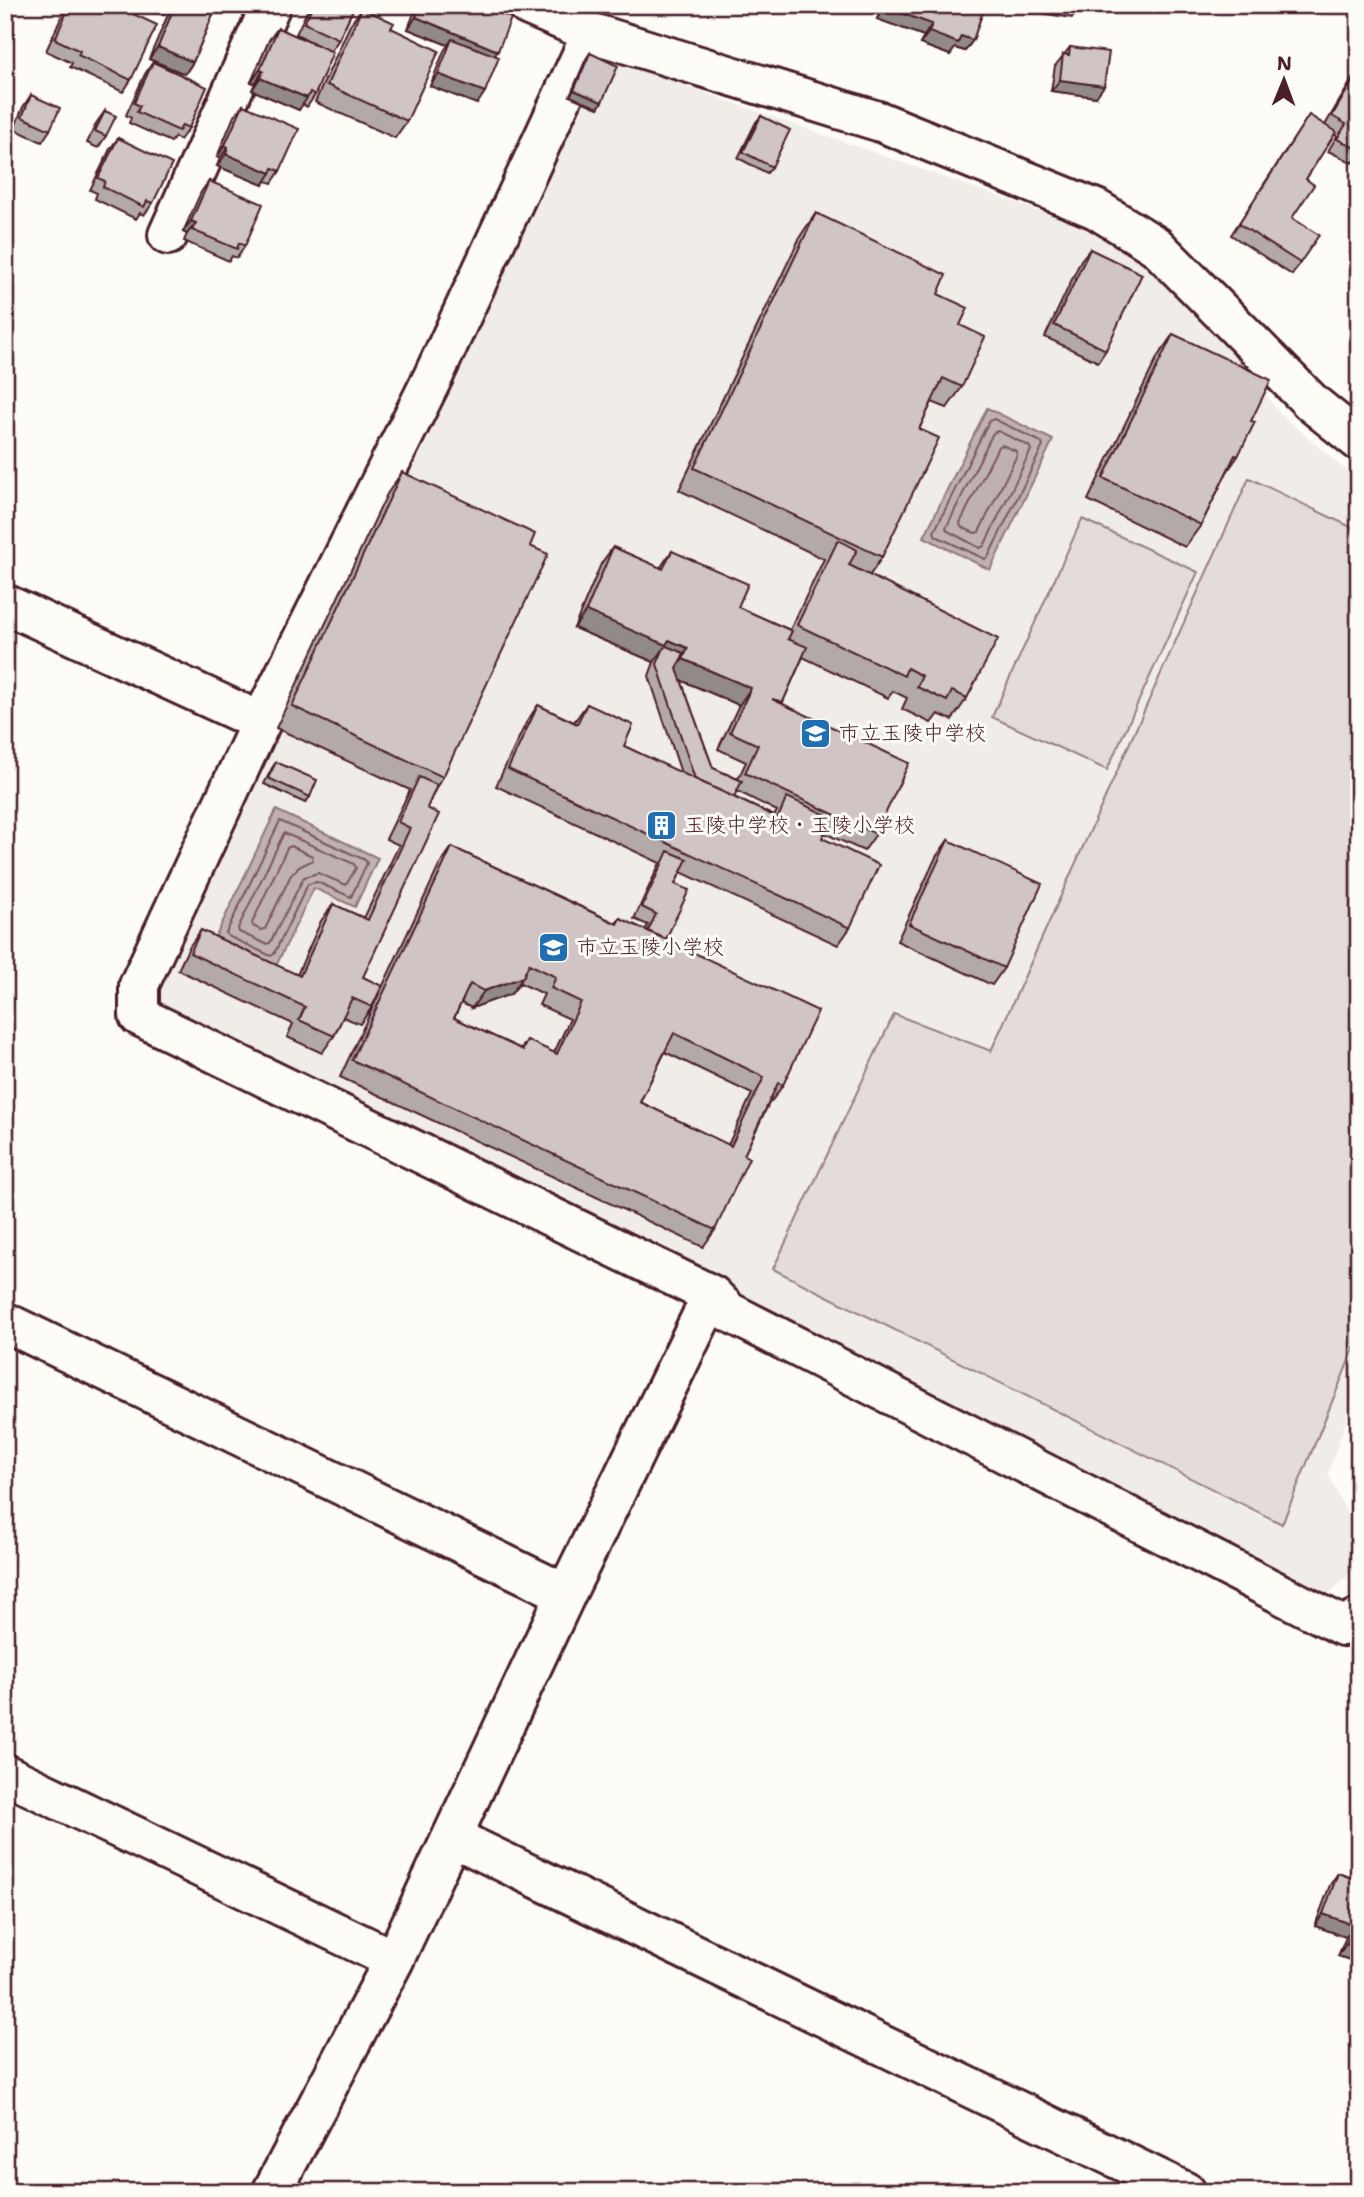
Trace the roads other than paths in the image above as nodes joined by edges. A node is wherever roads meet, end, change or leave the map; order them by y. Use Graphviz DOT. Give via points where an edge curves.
graph roads {
  1 [pos="271,5"];
  2 [pos="527,5"];
  3 [pos="592,33"];
  4 [pos="168,235"];
  5 [pos="1359,441"];
  6 [pos="5,604"];
  7 [pos="261,722"];
  8 [pos="712,1295"];
  9 [pos="5,1322"];
  10 [pos="566,1594"];
  11 [pos="1359,1618"];
  12 [pos="5,1774"];
  13 [pos="452,1837"];
  14 [pos="394,1960"];
  15 [pos="272,2192"];
  16 [pos="1186,2192"];
  1 -- 4 [label="street"];
  2 -- 3 [label="street"];
  3 -- 5 [label="street" via="881,122 1097,208 1156,246 1312,403"];
  3 -- 7 [label="street" via="433,377"];
  6 -- 7 [label="street"];
  7 -- 8 [label="street" via="139,985 139,1016"];
  8 -- 10 [label="street"];
  8 -- 11 [label="street" via="729,1312 1343,1626"];
  9 -- 10 [label="street"];
  10 -- 13 [label="street"];
  12 -- 14 [label="street"];
  13 -- 14 [label="street"];
  13 -- 16 [label="street"];
  14 -- 15 [label="street"];
}
